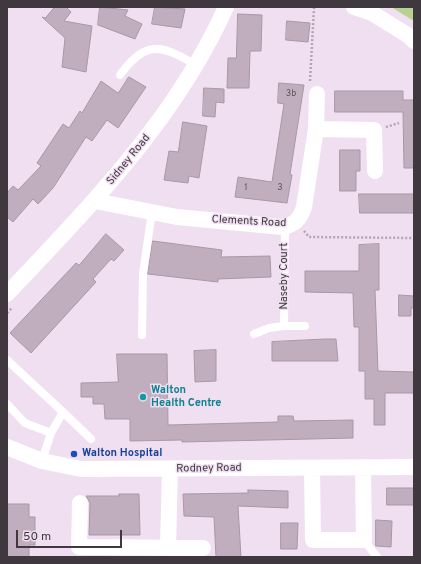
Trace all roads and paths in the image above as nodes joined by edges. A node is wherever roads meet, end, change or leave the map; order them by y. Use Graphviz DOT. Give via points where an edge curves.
graph roads {
  1 [pos="226,7"];
  2 [pos="354,7"];
  3 [pos="314,8"];
  4 [pos="414,41"];
  5 [pos="196,65"];
  6 [pos="120,74"];
  7 [pos="317,94"];
  8 [pos="316,129"];
  9 [pos="375,170"];
  10 [pos="95,201"];
  11 [pos="152,212"];
  12 [pos="291,224"];
  13 [pos="414,238"];
  14 [pos="7,294"];
  15 [pos="284,326"];
  16 [pos="305,326"];
  17 [pos="254,334"];
  18 [pos="142,335"];
  19 [pos="7,360"];
  20 [pos="7,404"];
  21 [pos="63,412"];
  22 [pos="51,433"];
  23 [pos="91,439"];
  24 [pos="7,447"];
  25 [pos="42,461"];
  26 [pos="414,467"];
  27 [pos="312,468"];
  28 [pos="363,468"];
  29 [pos="170,469"];
  30 [pos="80,503"];
  31 [pos="364,540"];
  32 [pos="168,548"];
  33 [pos="203,548"];
  34 [pos="377,557"];
  1 -- 5 [label="street, Sidney Road"];
  2 -- 4 [label="street" via="372,13"];
  3 -- 7 [label="path" via="310,94"];
  5 -- 6 [label="lane" via="174,52 151,49 131,59"];
  5 -- 10 [label="street, Sidney Road" via="150,136"];
  7 -- 8 [label="street, Clements Road"];
  8 -- 9 [label="street" via="374,130"];
  8 -- 12 [label="street, Clements Road" via="304,207 301,216"];
  10 -- 11 [label="street, Clements Road"];
  10 -- 14 [label="street, Sidney Road"];
  11 -- 12 [label="street, Clements Road" via="177,217"];
  11 -- 18 [label="lane" via="143,274"];
  12 -- 13 [label="path" via="309,237"];
  12 -- 15 [label="lane, Naseby Court"];
  15 -- 16 [label="lane, Naseby Court"];
  15 -- 17 [label="lane, Naseby Court"];
  19 -- 21 [label="lane"];
  20 -- 22 [label="lane" via="25,423"];
  21 -- 22 [label="lane"];
  21 -- 23 [label="lane"];
  22 -- 25 [label="lane"];
  24 -- 25 [label="street, Rodney Road"];
  25 -- 29 [label="street, Rodney Road" via="81,469"];
  26 -- 28 [label="street, Rodney Road"];
  27 -- 28 [label="street, Rodney Road"];
  27 -- 29 [label="street, Rodney Road"];
  27 -- 31 [label="street" via="313,540"];
  28 -- 31 [label="street"];
  29 -- 32 [label="street"];
  30 -- 32 [label="street" via="72,547"];
  31 -- 34 [label="lane"];
  32 -- 33 [label="street"];
}
